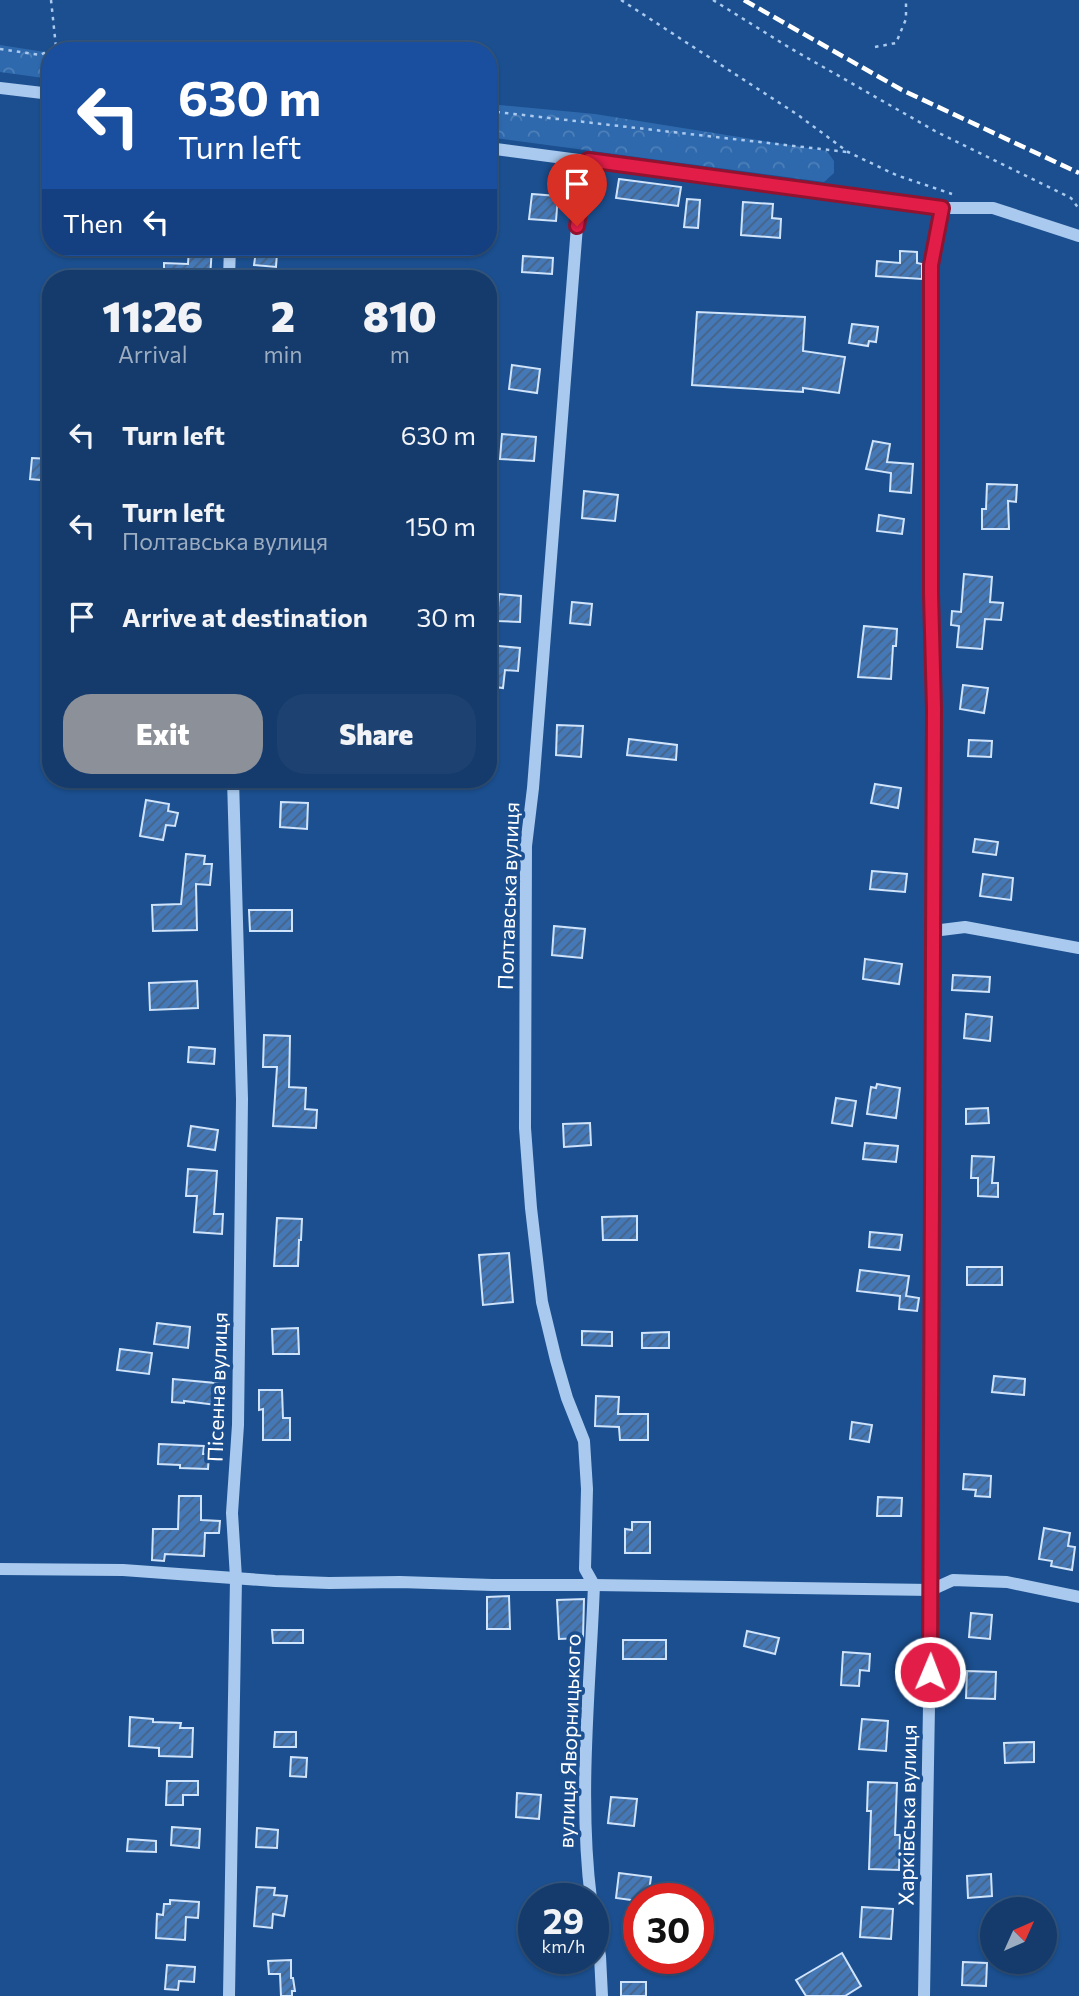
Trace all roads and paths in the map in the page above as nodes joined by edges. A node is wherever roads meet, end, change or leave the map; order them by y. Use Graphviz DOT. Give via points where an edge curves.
graph roads {
  1 [pos="51,0"];
  2 [pos="621,0"];
  3 [pos="713,0"];
  4 [pos="906,0"];
  5 [pos="55,42"];
  6 [pos="874,47"];
  7 [pos="0,49"];
  8 [pos="42,54"];
  9 [pos="0,88"];
  10 [pos="42,93"];
  11 [pos="497,112"];
  12 [pos="497,149"];
  13 [pos="848,152"];
  14 [pos="588,160"];
  15 [pos="957,196"];
  16 [pos="942,208"];
  17 [pos="1079,209"];
  18 [pos="1079,236"];
  19 [pos="233,788"];
  20 [pos="933,932"];
  21 [pos="1079,948"];
  22 [pos="0,1569"];
  23 [pos="236,1578"];
  24 [pos="594,1585"];
  25 [pos="931,1590"];
  26 [pos="1079,1597"];
  27 [pos="589,1883"];
  28 [pos="601,1974"];
  29 [pos="229,1996"];
  30 [pos="602,1996"];
  31 [pos="924,1996"];
  1 -- 5 [label="path"];
  2 -- 13 [label="path"];
  3 -- 17 [label="path" via="934,131 1071,198"];
  4 -- 6 [label="path" via="906,19 896,43"];
  7 -- 8 [label="path"];
  9 -- 10 [label="street"];
  11 -- 13 [label="path"];
  12 -- 14 [label="street"];
  13 -- 15 [label="path"];
  14 -- 16 [label="street"];
  14 -- 24 [label="street, Полтавська вулиця" via="577,226 526,846 525,1128 542,1302 555,1360 584,1441 586,1569"];
  16 -- 18 [label="street" via="993,208"];
  16 -- 20 [label="street, Харківська вулиця" via="931,265"];
  19 -- 23 [label="street, Пісенна вулиця" via="242,1099 238,1424 232,1513"];
  20 -- 21 [label="street" via="965,927"];
  20 -- 25 [label="street, Харківська вулиця"];
  22 -- 23 [label="street" via="123,1570"];
  23 -- 24 [label="street"];
  23 -- 29 [label="street, Пісенна вулиця"];
  24 -- 25 [label="street"];
  24 -- 27 [label="street, вулиця Яворницького" via="586,1781"];
  25 -- 26 [label="street" via="953,1580 1007,1582"];
  25 -- 31 [label="street, Харківська вулиця"];
  28 -- 30 [label="street"];
}
